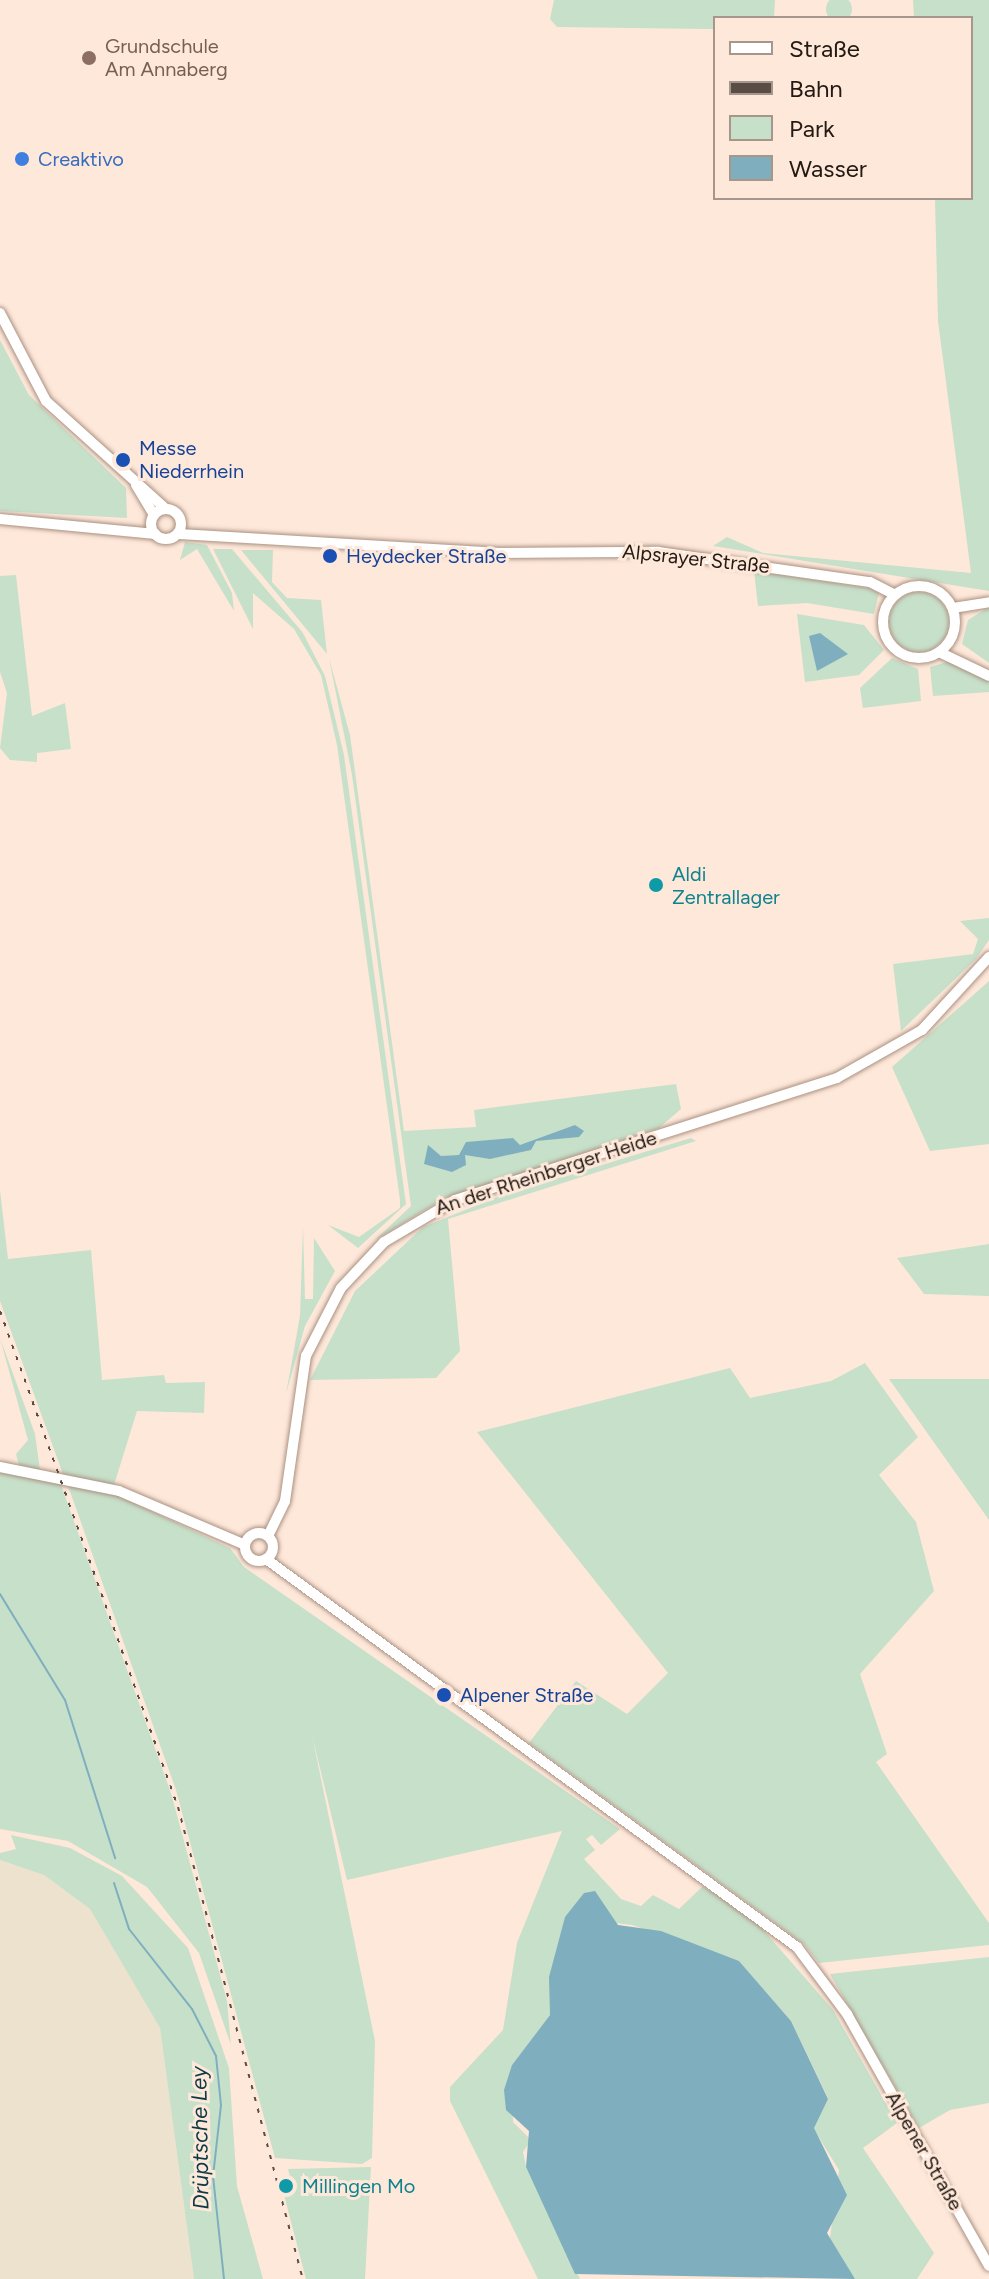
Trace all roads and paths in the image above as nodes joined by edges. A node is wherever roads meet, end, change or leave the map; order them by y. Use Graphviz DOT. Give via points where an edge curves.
graph roads {
  1 [pos="0,313"];
  2 [pos="124,471"];
  3 [pos="166,509"];
  4 [pos="153,518"];
  5 [pos="0,519"];
  6 [pos="182,521"];
  7 [pos="122,531"];
  8 [pos="155,534"];
  9 [pos="179,534"];
  10 [pos="205,535"];
  11 [pos="895,595"];
  12 [pos="989,602"];
  13 [pos="953,608"];
  14 [pos="950,642"];
  15 [pos="939,652"];
  16 [pos="989,674"];
  17 [pos="989,957"];
  18 [pos="0,1467"];
  19 [pos="268,1536"];
  20 [pos="245,1545"];
  21 [pos="266,1559"];
  22 [pos="989,2266"];
  1 -- 2 [label="street" via="46,401"];
  2 -- 3 [label="street"];
  2 -- 4 [label="street"];
  3 -- 4 [label="street"];
  3 -- 6 [label="street"];
  4 -- 7 [label="street"];
  4 -- 8 [label="street"];
  5 -- 7 [label="street"];
  6 -- 9 [label="street"];
  6 -- 10 [label="street, Alpsrayer Straße"];
  7 -- 8 [label="street"];
  8 -- 9 [label="street" via="168,540"];
  9 -- 10 [label="street, Alpsrayer Straße"];
  10 -- 11 [label="street, Alpsrayer Straße" via="496,553 658,552 870,582"];
  11 -- 13 [label="street, Alpsrayer Straße" via="930,587"];
  11 -- 15 [label="street" via="884,618 890,643 913,657"];
  12 -- 13 [label="street"];
  13 -- 14 [label="street"];
  14 -- 15 [label="street"];
  14 -- 16 [label="street"];
  15 -- 16 [label="street"];
  17 -- 19 [label="street, An der Rheinberger Heide" via="922,1030 837,1078 455,1200 384,1242 341,1288 306,1356 285,1501"];
  18 -- 20 [label="street" via="119,1491"];
  19 -- 20 [label="street" via="255,1533"];
  19 -- 21 [label="street" via="273,1548"];
  20 -- 21 [label="street" via="251,1558"];
  21 -- 22 [label="street, Alpener Straße" via="797,1947 847,2014"];
}
